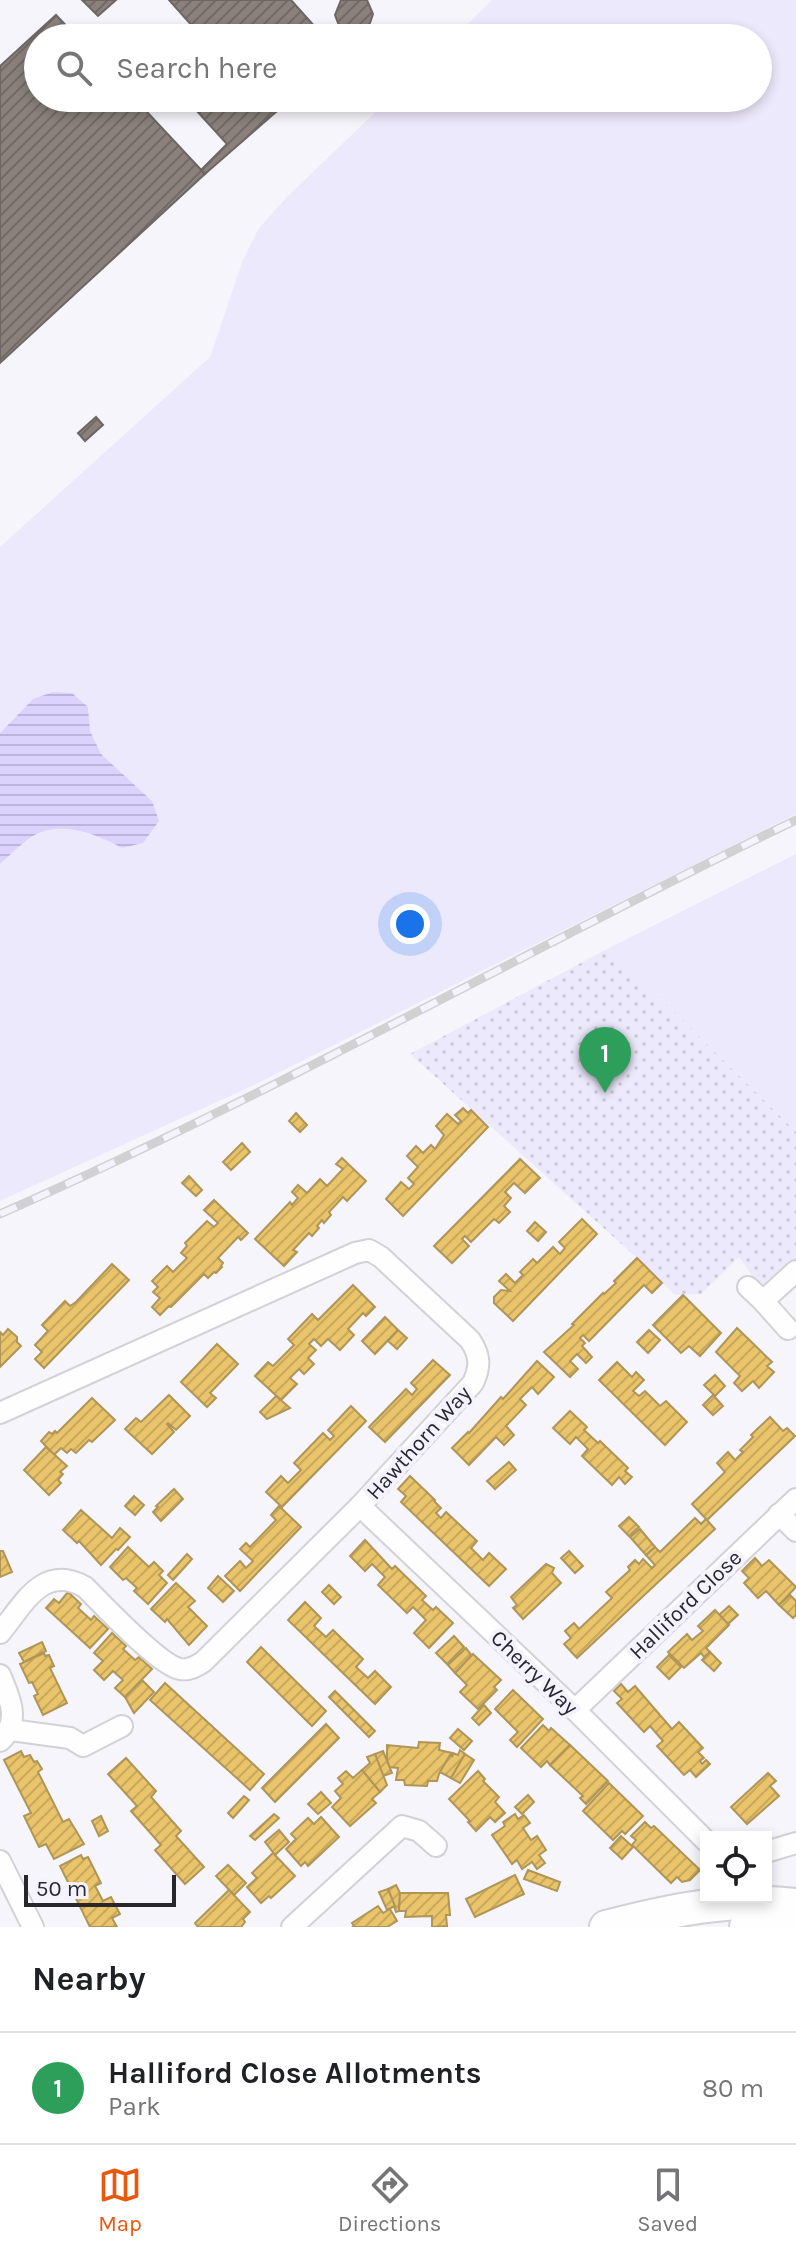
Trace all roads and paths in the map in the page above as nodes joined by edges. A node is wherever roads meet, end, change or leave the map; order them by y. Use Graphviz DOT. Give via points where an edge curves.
graph roads {
  1 [pos="796,1271"];
  2 [pos="788,1329"];
  3 [pos="0,1413"];
  4 [pos="796,1499"];
  5 [pos="360,1506"];
  6 [pos="779,1514"];
  7 [pos="796,1531"];
  8 [pos="0,1633"];
  9 [pos="0,1675"];
  10 [pos="575,1710"];
  11 [pos="122,1726"];
  12 [pos="5,1736"];
  13 [pos="700,1835"];
  14 [pos="796,1843"];
  15 [pos="436,1846"];
  16 [pos="772,1850"];
  17 [pos="0,1861"];
  18 [pos="796,1905"];
  19 [pos="33,1927"];
  20 [pos="292,1927"];
  21 [pos="606,1927"];
  22 [pos="746,1927"];
  23 [pos="783,1927"];
  1 -- 2 [label="street" via="755,1294"];
  3 -- 5 [label="street, Hawthorn Way" via="369,1250 470,1340 480,1362 473,1383"];
  4 -- 6 [label="street, Halliford Close"];
  5 -- 8 [label="street, Hawthorn Way" via="192,1668 175,1668 160,1659 73,1580 46,1581"];
  5 -- 10 [label="street, Cherry Way"];
  6 -- 7 [label="street"];
  6 -- 10 [label="street, Halliford Close"];
  9 -- 12 [label="street" via="12,1717"];
  10 -- 13 [label="street, Cherry Way"];
  11 -- 12 [label="street" via="83,1746 70,1738"];
  14 -- 16 [label="street"];
  15 -- 20 [label="street" via="419,1831 402,1826"];
  17 -- 19 [label="street"];
  18 -- 21 [label="main road" via="715,1905"];
  22 -- 23 [label="main road"];
}
